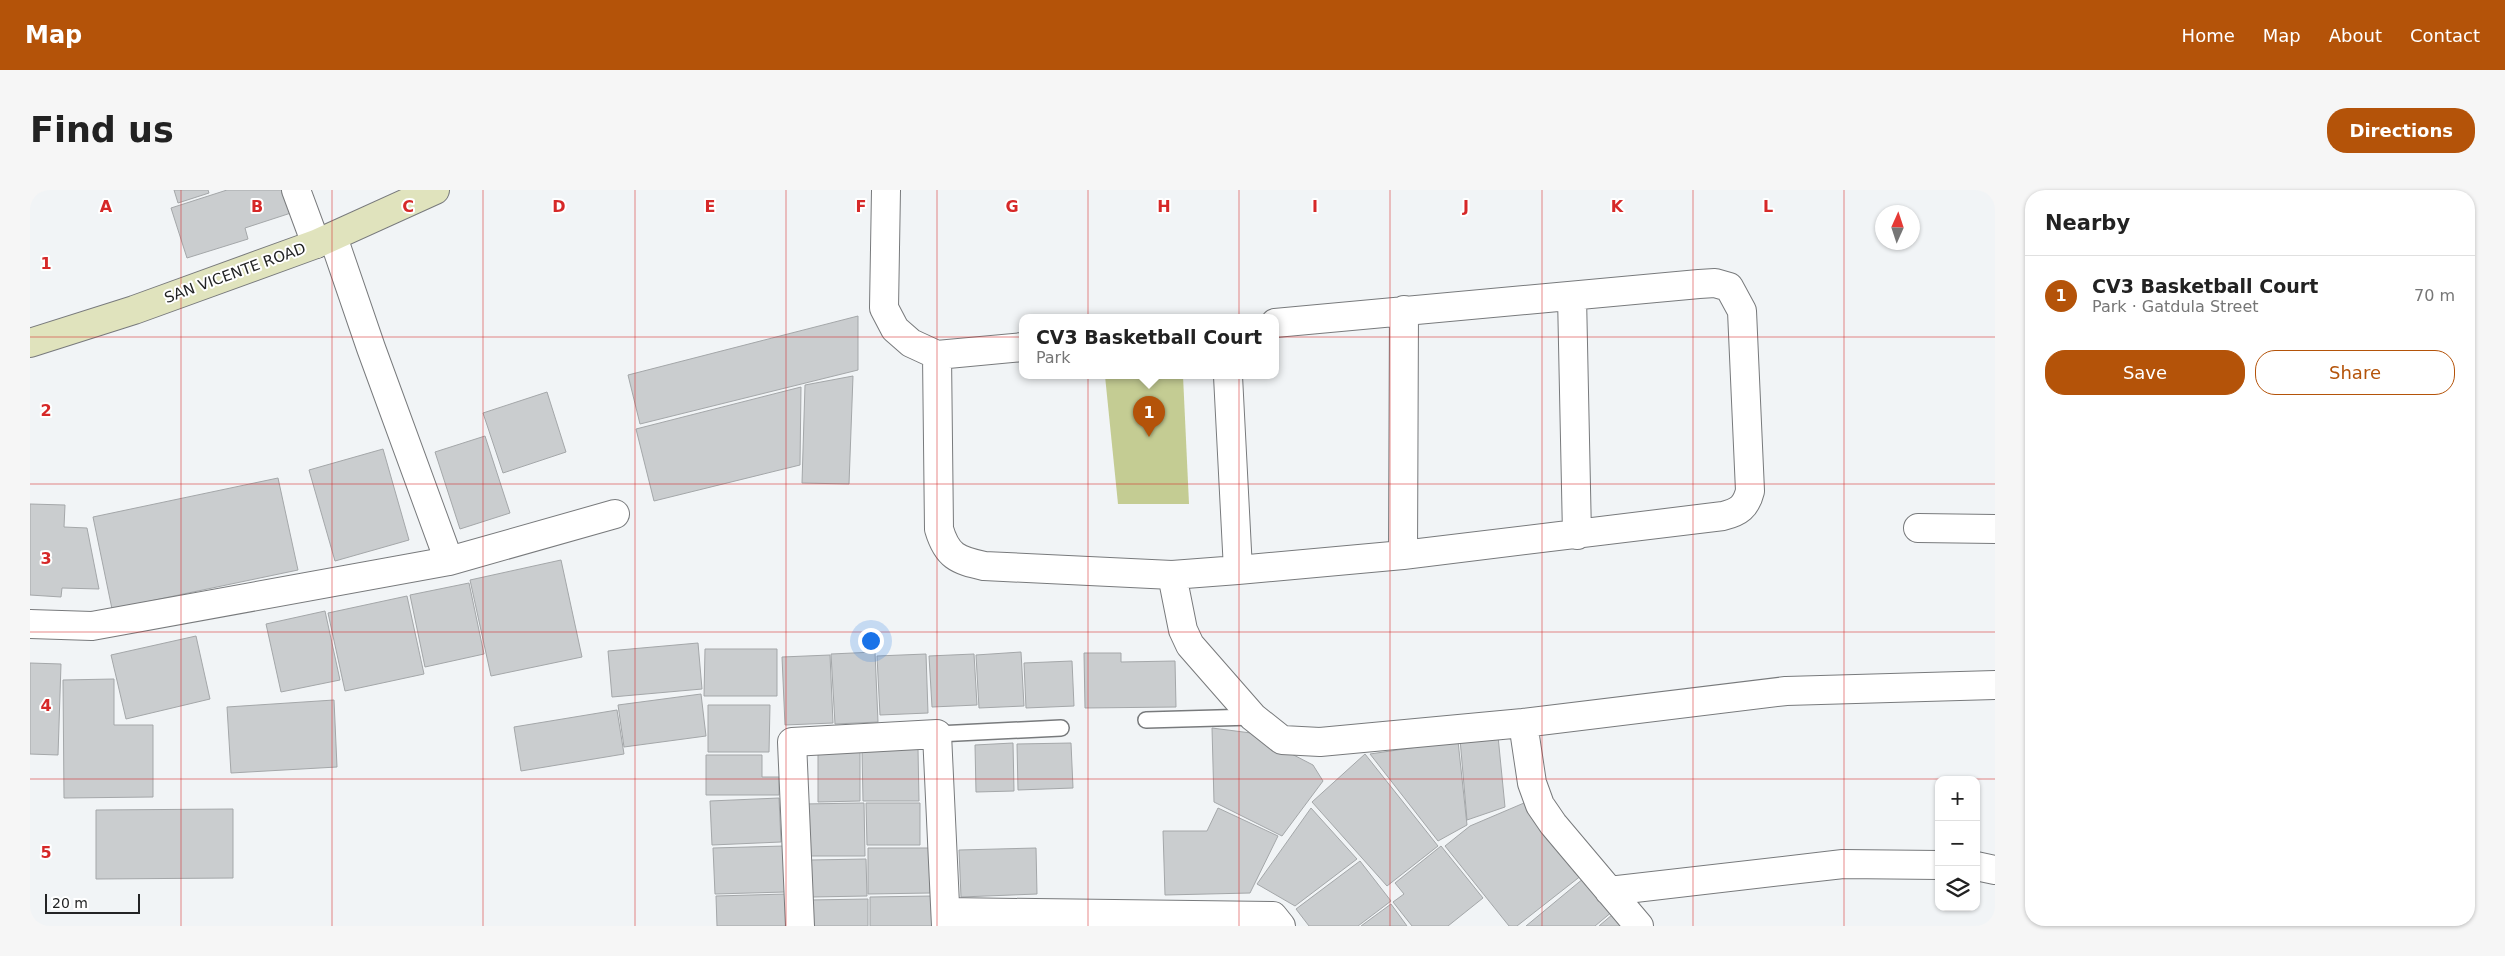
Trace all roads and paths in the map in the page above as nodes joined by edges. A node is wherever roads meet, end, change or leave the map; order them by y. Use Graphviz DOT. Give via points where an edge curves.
graph roads {
  1 [pos="296,190"];
  2 [pos="435,190"];
  3 [pos="886,190"];
  4 [pos="325,241"];
  5 [pos="1572,296"];
  6 [pos="1404,310"];
  7 [pos="1279,323"];
  8 [pos="30,343"];
  9 [pos="1019,347"];
  10 [pos="937,355"];
  11 [pos="1228,379"];
  12 [pos="614,514"];
  13 [pos="1918,528"];
  14 [pos="1995,529"];
  15 [pos="1577,535"];
  16 [pos="1403,555"];
  17 [pos="449,561"];
  18 [pos="1238,570"];
  19 [pos="1172,575"];
  20 [pos="30,624"];
  21 [pos="1995,685"];
  22 [pos="1253,716"];
  23 [pos="1146,720"];
  24 [pos="1523,723"];
  25 [pos="1061,728"];
  26 [pos="937,734"];
  27 [pos="1935,865"];
  28 [pos="1980,867"];
  29 [pos="1995,870"];
  30 [pos="1609,891"];
  31 [pos="946,919"];
  32 [pos="1082,919"];
  33 [pos="800,926"];
  34 [pos="1282,926"];
  35 [pos="1639,926"];
  1 -- 4 [label="street"];
  2 -- 4 [label="main road, SAN VICENTE ROAD"];
  3 -- 10 [label="street" via="884,308 895,328 911,342"];
  4 -- 8 [label="main road, SAN VICENTE ROAD" via="134,310"];
  4 -- 17 [label="street" via="370,348"];
  5 -- 6 [label="street"];
  5 -- 15 [label="street"];
  5 -- 15 [label="street" via="1715,283 1728,287 1742,311 1750,491 1743,508 1728,515"];
  6 -- 7 [label="street"];
  6 -- 16 [label="street"];
  9 -- 10 [label="street"];
  10 -- 19 [label="street" via="939,529 951,554 964,562 984,566"];
  11 -- 18 [label="street"];
  12 -- 17 [label="street"];
  13 -- 14 [label="street"];
  15 -- 16 [label="street"];
  16 -- 18 [label="street"];
  17 -- 20 [label="street" via="92,626"];
  18 -- 19 [label="street"];
  19 -- 22 [label="street" via="1183,630 1190,645"];
  21 -- 24 [label="street" via="1786,691"];
  22 -- 23 [label="lane"];
  22 -- 24 [label="street" via="1282,740 1320,742"];
  24 -- 30 [label="street" via="1532,783 1540,805"];
  25 -- 26 [label="lane"];
  26 -- 31 [label="street"];
  26 -- 33 [label="street" via="792,742"];
  27 -- 30 [label="street" via="1843,864"];
  28 -- 29 [label="street"];
  30 -- 35 [label="street"];
  31 -- 32 [label="street"];
  32 -- 34 [label="street" via="1273,916"];
}
